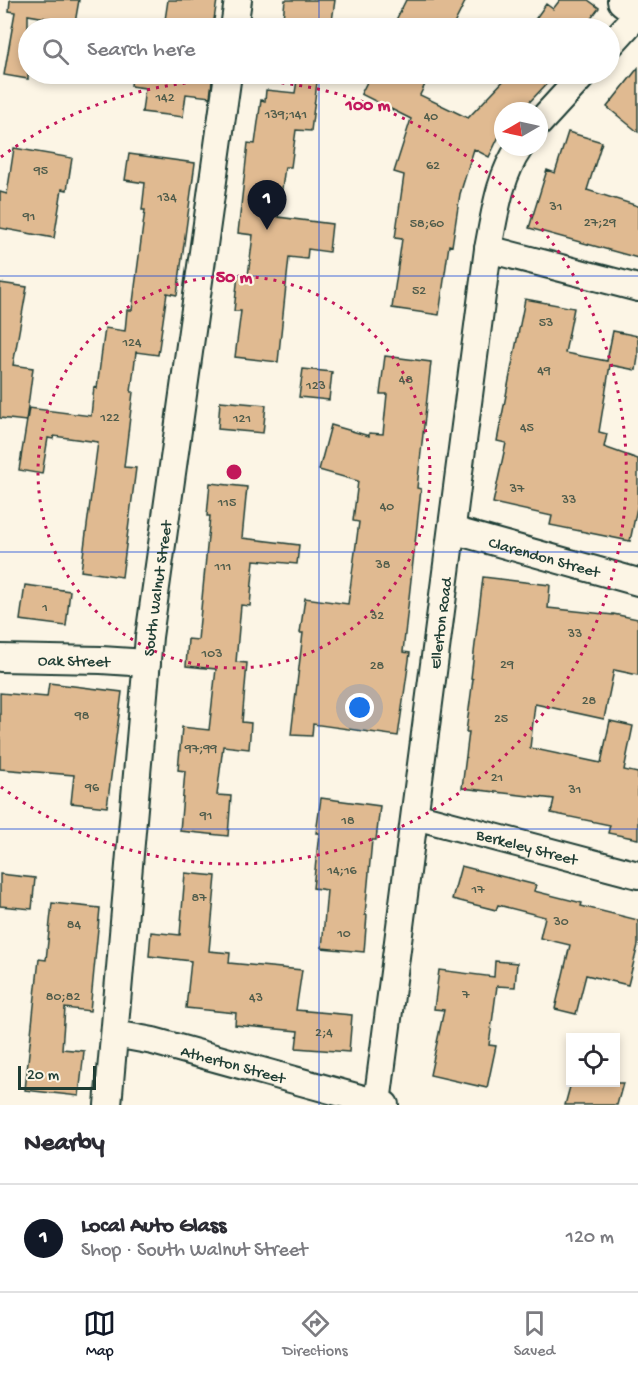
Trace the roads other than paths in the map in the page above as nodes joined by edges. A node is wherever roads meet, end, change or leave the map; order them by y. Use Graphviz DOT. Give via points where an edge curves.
graph roads {
  1 [pos="238,0"];
  2 [pos="624,0"];
  3 [pos="638,12"];
  4 [pos="235,18"];
  5 [pos="620,32"];
  6 [pos="227,84"];
  7 [pos="575,84"];
  8 [pos="548,113"];
  9 [pos="514,156"];
  10 [pos="488,249"];
  11 [pos="638,288"];
  12 [pos="452,530"];
  13 [pos="638,582"];
  14 [pos="0,658"];
  15 [pos="147,663"];
  16 [pos="415,816"];
  17 [pos="638,875"];
  18 [pos="115,1034"];
  19 [pos="381,1104"];
  20 [pos="108,1105"];
  1 -- 4 [label="street"];
  2 -- 3 [label="street"];
  3 -- 5 [label="street"];
  6 -- 15 [label="street, South Walnut Street"];
  7 -- 8 [label="street"];
  9 -- 10 [label="street, Ellerton Road" via="498,195"];
  10 -- 11 [label="street"];
  10 -- 12 [label="street, Ellerton Road"];
  12 -- 13 [label="street, Clarendon Street"];
  12 -- 16 [label="street, Ellerton Road"];
  14 -- 15 [label="street, Oak Street"];
  15 -- 18 [label="street, South Walnut Street"];
  16 -- 17 [label="street, Berkeley Street"];
  16 -- 19 [label="street, Ellerton Road"];
  18 -- 19 [label="street, Atherton Street"];
  18 -- 20 [label="street, South Walnut Street"];
}
